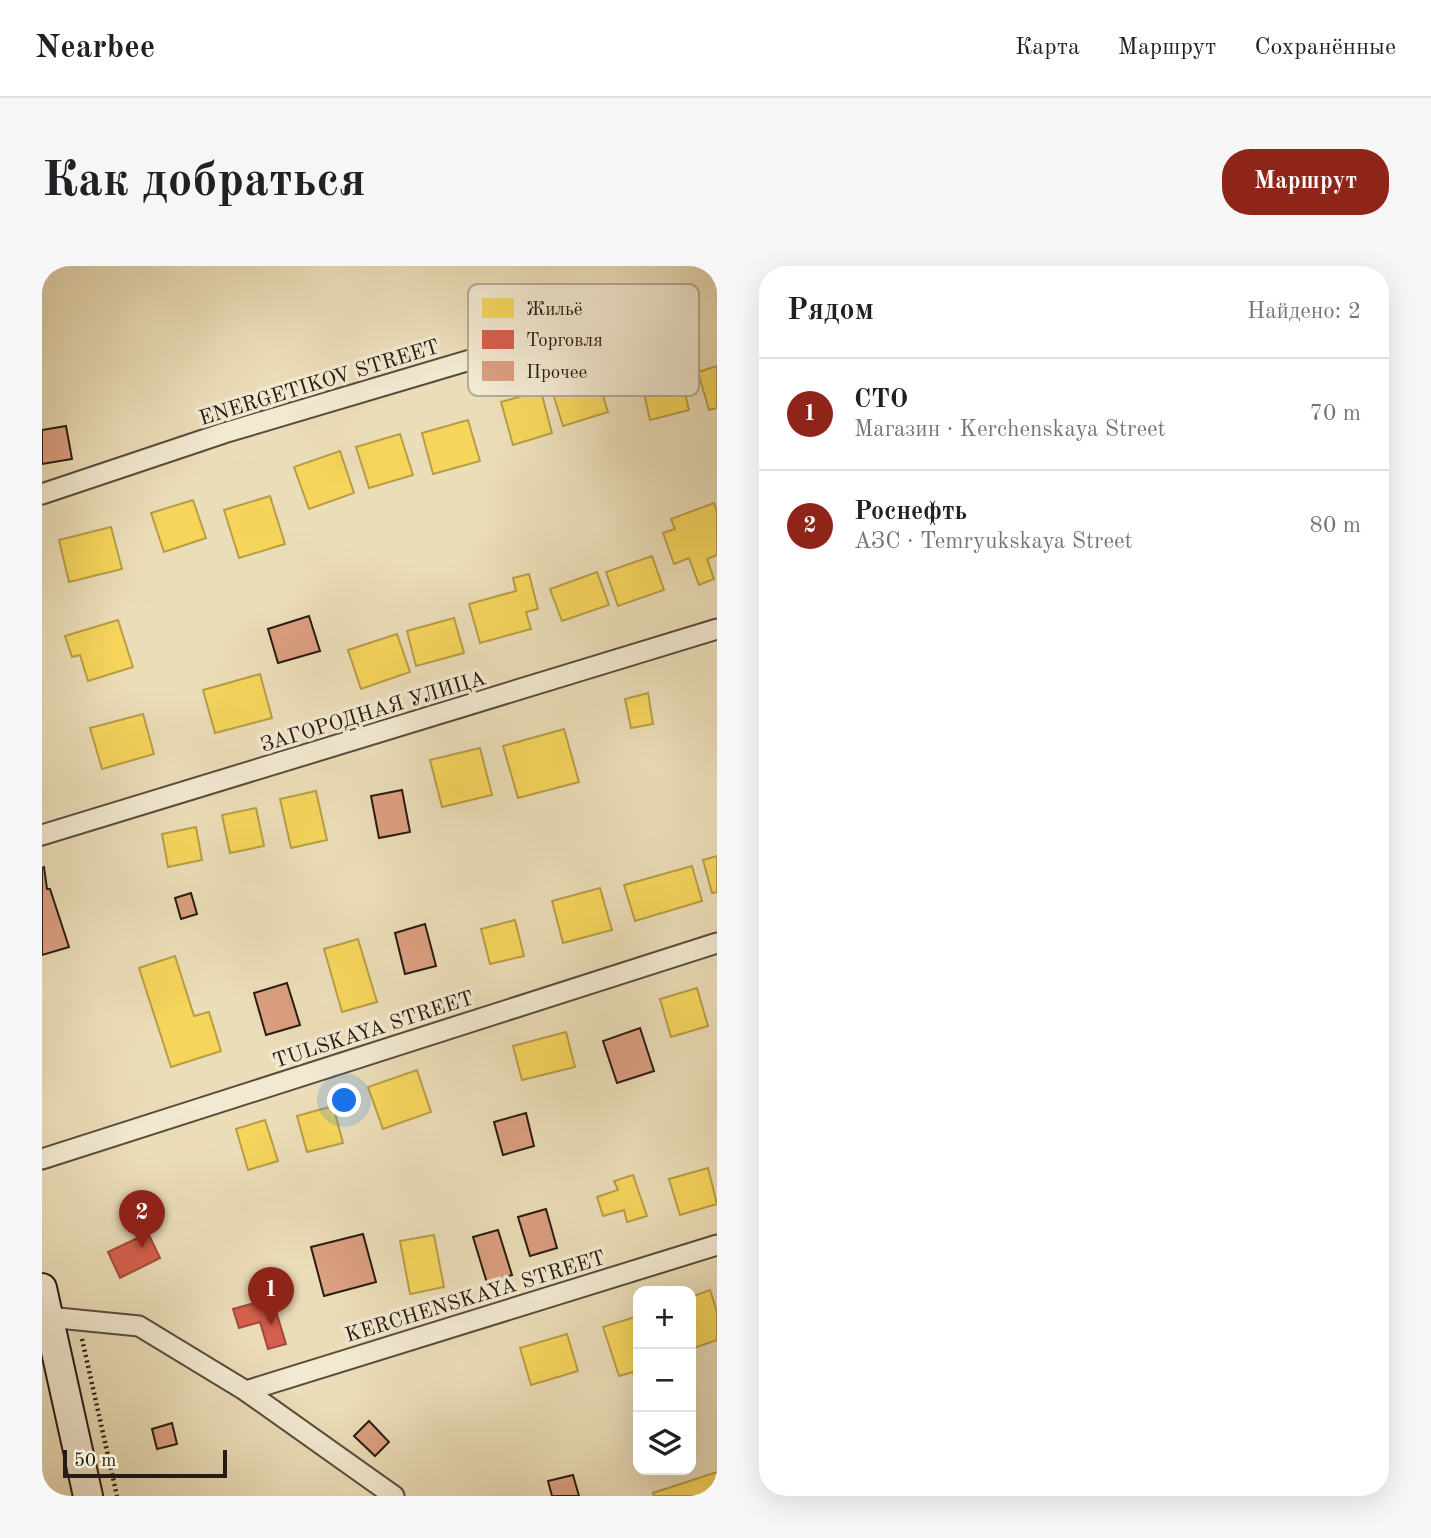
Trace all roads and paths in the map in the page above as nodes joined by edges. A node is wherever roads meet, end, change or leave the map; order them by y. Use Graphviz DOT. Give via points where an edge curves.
graph roads {
  1 [pos="468,361"];
  2 [pos="42,494"];
  3 [pos="717,629"];
  4 [pos="42,835"];
  5 [pos="717,943"];
  6 [pos="42,1159"];
  7 [pos="717,1245"];
  8 [pos="42,1288"];
  9 [pos="48,1317"];
  10 [pos="80,1320"];
  11 [pos="246,1391"];
  12 [pos="88,1496"];
  13 [pos="117,1496"];
  14 [pos="394,1496"];
  1 -- 2 [label="street, ENERGETIKOV STREET" via="224,433"];
  3 -- 4 [label="street, ЗАГОРОДНАЯ УЛИЦА"];
  5 -- 6 [label="street, TULSKAYA STREET"];
  7 -- 11 [label="street, KERCHENSKAYA STREET"];
  8 -- 9 [label="main road"];
  9 -- 10 [label="street"];
  9 -- 12 [label="main road"];
  10 -- 11 [label="street" via="139,1326"];
  10 -- 13 [label="path"];
  11 -- 14 [label="street"];
}
